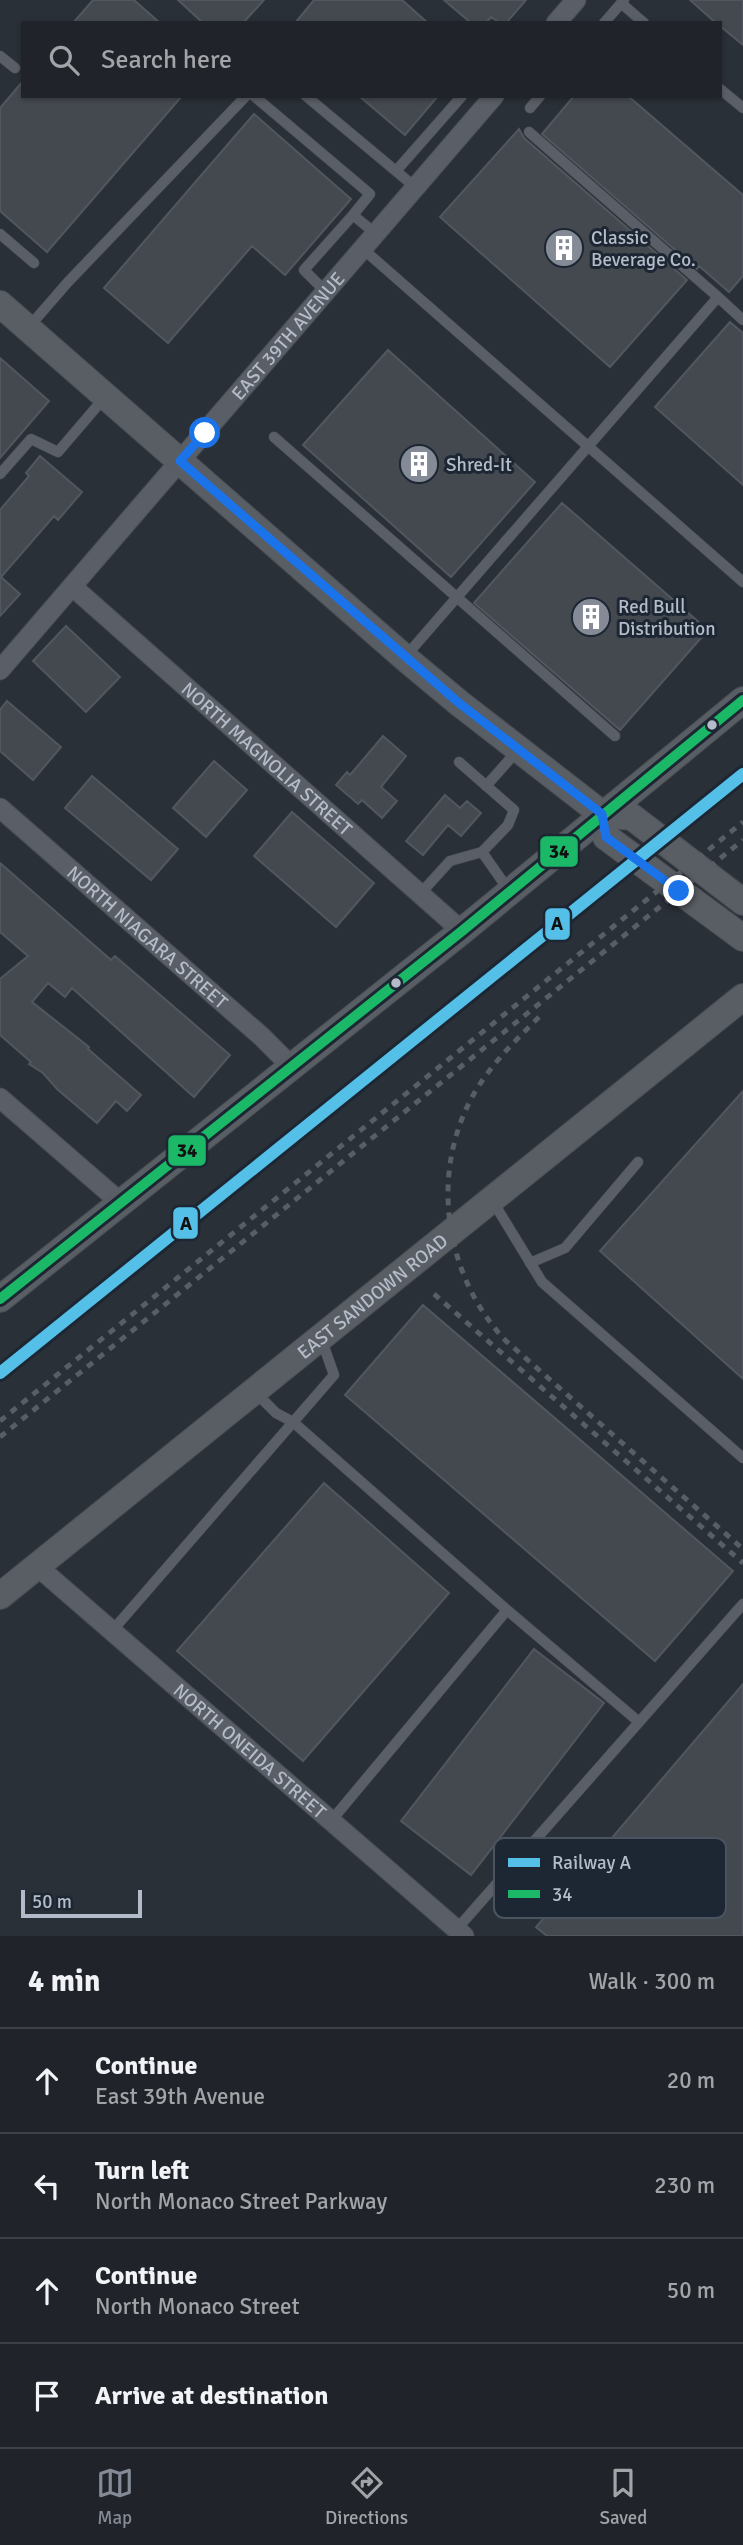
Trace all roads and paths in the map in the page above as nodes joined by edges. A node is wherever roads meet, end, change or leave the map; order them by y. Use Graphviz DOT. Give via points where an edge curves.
graph roads {
  1 [pos="576,0"];
  2 [pos="623,2"];
  3 [pos="558,21"];
  4 [pos="606,21"];
  5 [pos="642,21"];
  6 [pos="0,56"];
  7 [pos="15,68"];
  8 [pos="722,91"];
  9 [pos="244,98"];
  10 [pos="256,98"];
  11 [pos="308,98"];
  12 [pos="460,98"];
  13 [pos="491,98"];
  14 [pos="538,98"];
  15 [pos="530,108"];
  16 [pos="743,108"];
  17 [pos="529,132"];
  18 [pos="396,171"];
  19 [pos="415,187"];
  20 [pos="354,215"];
  21 [pos="0,234"];
  22 [pos="376,234"];
  23 [pos="363,249"];
  24 [pos="34,263"];
  25 [pos="326,292"];
  26 [pos="718,298"];
  27 [pos="0,304"];
  28 [pos="743,320"];
  29 [pos="27,328"];
  30 [pos="106,397"];
  31 [pos="274,437"];
  32 [pos="589,446"];
  33 [pos="180,461"];
  34 [pos="0,474"];
  35 [pos="743,582"];
  36 [pos="73,587"];
  37 [pos="457,598"];
  38 [pos="405,658"];
  39 [pos="0,670"];
  40 [pos="743,700"];
  41 [pos="615,736"];
  42 [pos="518,750"];
  43 [pos="459,762"];
  44 [pos="486,786"];
  45 [pos="0,808"];
  46 [pos="602,814"];
  47 [pos="482,852"];
  48 [pos="510,891"];
  49 [pos="420,894"];
  50 [pos="743,902"];
  51 [pos="463,931"];
  52 [pos="743,938"];
  53 [pos="743,997"];
  54 [pos="293,1068"];
  55 [pos="0,1098"];
  56 [pos="638,1162"];
  57 [pos="492,1199"];
  58 [pos="120,1202"];
  59 [pos="530,1263"];
  60 [pos="1,1297"];
  61 [pos="321,1338"];
  62 [pos="254,1391"];
  63 [pos="293,1422"];
  64 [pos="743,1458"];
  65 [pos="37,1566"];
  66 [pos="0,1596"];
  67 [pos="743,1604"];
  68 [pos="507,1610"];
  69 [pos="112,1631"];
  70 [pos="639,1722"];
  71 [pos="331,1821"];
  72 [pos="541,1838"];
  73 [pos="494,1893"];
  74 [pos="460,1933"];
  1 -- 3 [label="street"];
  2 -- 4 [label="lane"];
  2 -- 5 [label="lane"];
  6 -- 7 [label="lane"];
  8 -- 16 [label="lane"];
  9 -- 29 [label="lane"];
  10 -- 20 [label="lane" via="370,194"];
  11 -- 18 [label="lane"];
  12 -- 18 [label="lane"];
  13 -- 19 [label="street, EAST 39TH AVENUE"];
  14 -- 15 [label="lane"];
  17 -- 26 [label="lane"];
  18 -- 19 [label="lane"];
  19 -- 22 [label="street, EAST 39TH AVENUE"];
  20 -- 22 [label="lane"];
  20 -- 25 [label="lane" via="303,271"];
  21 -- 24 [label="lane"];
  22 -- 23 [label="street, EAST 39TH AVENUE"];
  23 -- 25 [label="street, EAST 39TH AVENUE"];
  23 -- 32 [label="lane"];
  25 -- 33 [label="street, EAST 39TH AVENUE"];
  26 -- 28 [label="lane"];
  26 -- 32 [label="lane"];
  27 -- 29 [label="street"];
  29 -- 30 [label="street"];
  30 -- 33 [label="street"];
  30 -- 34 [label="lane" via="58,452 32,439"];
  31 -- 37 [label="lane"];
  32 -- 35 [label="lane"];
  32 -- 37 [label="lane"];
  33 -- 36 [label="street, EAST 39TH AVENUE"];
  33 -- 38 [label="street"];
  36 -- 39 [label="street, EAST 39TH AVENUE"];
  36 -- 49 [label="street, NORTH MAGNOLIA STREET"];
  37 -- 38 [label="lane"];
  37 -- 41 [label="lane"];
  38 -- 42 [label="street"];
  40 -- 46 [label="street"];
  42 -- 44 [label="lane"];
  42 -- 46 [label="street"];
  43 -- 44 [label="lane"];
  44 -- 47 [label="lane" via="514,810 508,825"];
  45 -- 54 [label="street, NORTH NIAGARA STREET"];
  46 -- 48 [label="street"];
  46 -- 50 [label="street" via="632,817"];
  46 -- 52 [label="street" via="606,837"];
  47 -- 48 [label="lane"];
  47 -- 49 [label="lane" via="450,861"];
  48 -- 51 [label="street"];
  49 -- 51 [label="street, NORTH MAGNOLIA STREET"];
  51 -- 54 [label="street"];
  53 -- 57 [label="street, EAST SANDOWN ROAD"];
  54 -- 58 [label="street"];
  55 -- 58 [label="street"];
  56 -- 59 [label="lane" via="565,1248"];
  57 -- 59 [label="lane"];
  57 -- 61 [label="street, EAST SANDOWN ROAD"];
  58 -- 60 [label="street"];
  59 -- 64 [label="lane" via="542,1282"];
  61 -- 62 [label="street, EAST SANDOWN ROAD"];
  61 -- 63 [label="lane" via="334,1375"];
  62 -- 63 [label="lane" via="276,1413"];
  62 -- 65 [label="street, EAST SANDOWN ROAD"];
  63 -- 68 [label="lane"];
  63 -- 69 [label="lane"];
  65 -- 66 [label="street, EAST SANDOWN ROAD"];
  65 -- 69 [label="street, NORTH ONEIDA STREET"];
  67 -- 70 [label="lane"];
  68 -- 70 [label="lane"];
  68 -- 71 [label="lane"];
  69 -- 71 [label="street, NORTH ONEIDA STREET"];
  70 -- 72 [label="lane"];
  71 -- 74 [label="street, NORTH ONEIDA STREET"];
  73 -- 74 [label="lane"];
}
